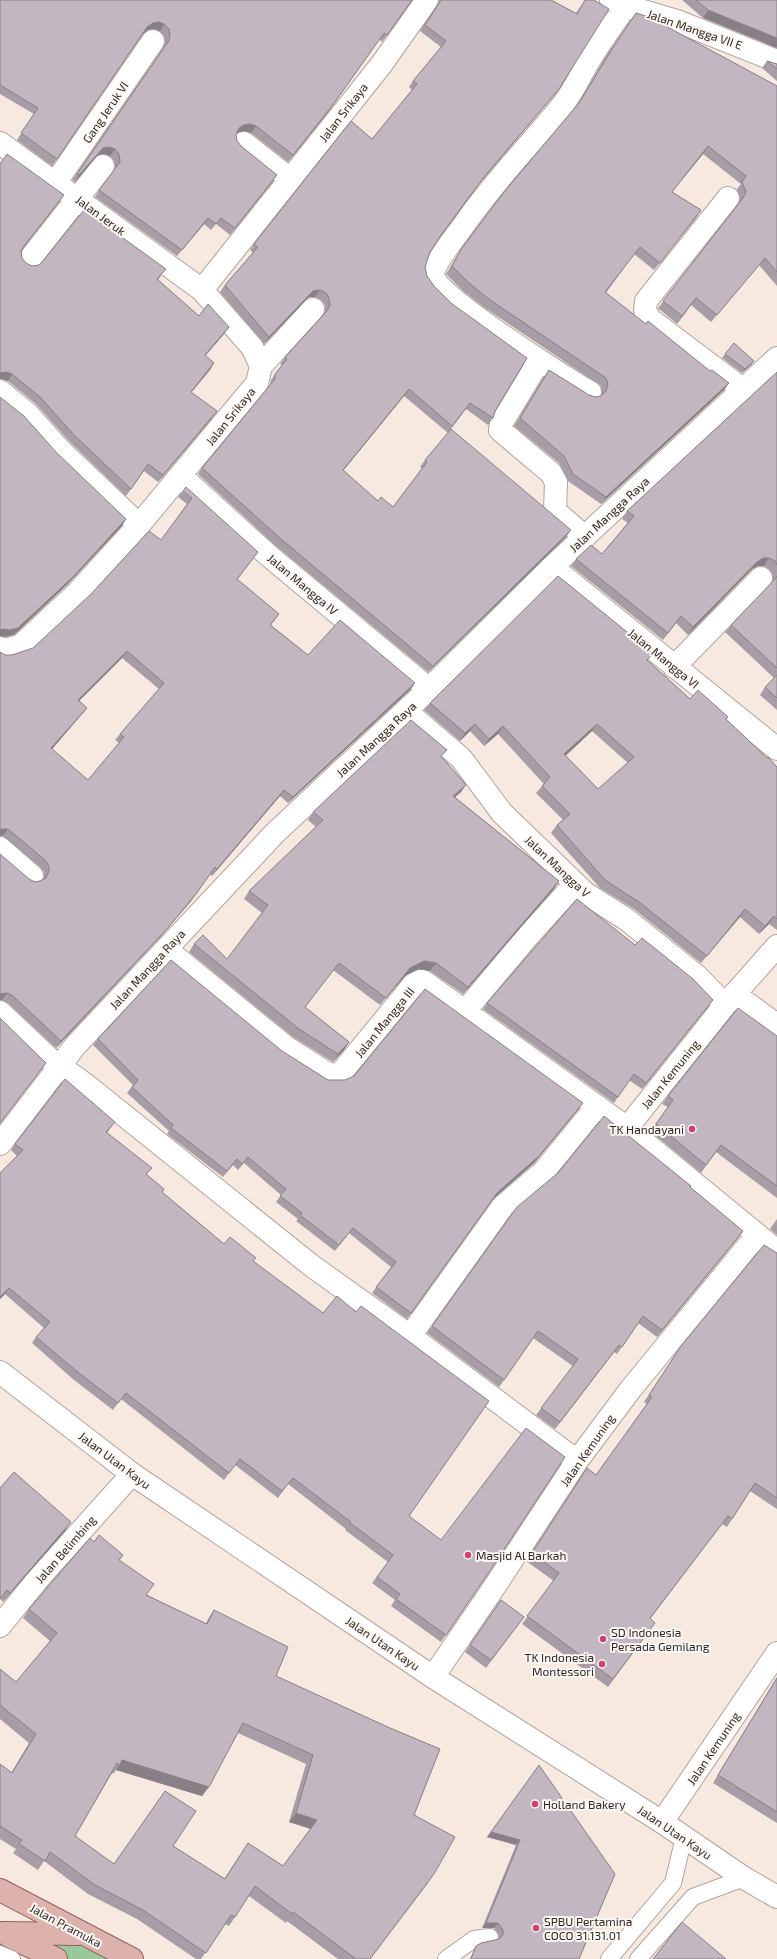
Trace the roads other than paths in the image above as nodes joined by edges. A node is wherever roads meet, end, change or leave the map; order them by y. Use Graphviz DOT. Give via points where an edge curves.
graph roads {
  1 [pos="427,0"];
  2 [pos="619,3"];
  3 [pos="153,41"];
  4 [pos="777,61"];
  5 [pos="0,143"];
  6 [pos="244,143"];
  7 [pos="103,166"];
  8 [pos="290,179"];
  9 [pos="56,182"];
  10 [pos="77,198"];
  11 [pos="728,198"];
  12 [pos="29,260"];
  13 [pos="202,290"];
  14 [pos="313,308"];
  15 [pos="539,361"];
  16 [pos="776,361"];
  17 [pos="261,366"];
  18 [pos="744,390"];
  19 [pos="0,391"];
  20 [pos="590,392"];
  21 [pos="181,476"];
  22 [pos="139,525"];
  23 [pos="585,538"];
  24 [pos="552,567"];
  25 [pos="761,578"];
  26 [pos="0,648"];
  27 [pos="674,666"];
  28 [pos="429,689"];
  29 [pos="406,711"];
  30 [pos="777,749"];
  31 [pos="0,848"];
  32 [pos="32,876"];
  33 [pos="575,884"];
  34 [pos="777,946"];
  35 [pos="166,949"];
  36 [pos="730,1000"];
  37 [pos="465,1011"];
  38 [pos="0,1012"];
  39 [pos="777,1025"];
  40 [pos="60,1067"];
  41 [pos="597,1106"];
  42 [pos="627,1128"];
  43 [pos="0,1144"];
  44 [pos="757,1235"];
  45 [pos="777,1251"];
  46 [pos="410,1336"];
  47 [pos="0,1372"];
  48 [pos="577,1461"];
  49 [pos="132,1474"];
  50 [pos="0,1626"];
  51 [pos="777,1653"];
  52 [pos="433,1677"];
  53 [pos="662,1822"];
  54 [pos="684,1837"];
  55 [pos="744,1878"];
  56 [pos="0,1890"];
  57 [pos="777,1897"];
  58 [pos="82,1934"];
  59 [pos="490,1937"];
  60 [pos="1,1939"];
  61 [pos="12,1959"];
  62 [pos="56,1959"];
  63 [pos="132,1959"];
  64 [pos="446,1959"];
  65 [pos="609,1959"];
  66 [pos="638,1959"];
  1 -- 8 [label="street, Jalan Srikaya" via="381,65"];
  2 -- 4 [label="street, Jalan Mangga VII E" via="677,21"];
  2 -- 15 [label="street" via="565,102 469,218 436,266 433,277 448,295"];
  3 -- 9 [label="street, Gang Jeruk VI"];
  5 -- 9 [label="street, Jalan Jeruk"];
  6 -- 8 [label="street"];
  7 -- 10 [label="street"];
  8 -- 13 [label="street, Jalan Srikaya"];
  9 -- 10 [label="street, Jalan Jeruk"];
  10 -- 12 [label="street"];
  10 -- 13 [label="street, Jalan Jeruk"];
  11 -- 18 [label="street" via="646,301 645,311 651,320"];
  13 -- 17 [label="street" via="252,347"];
  14 -- 17 [label="street"];
  15 -- 20 [label="street"];
  15 -- 23 [label="street" via="501,424 500,430 551,473 556,482 555,511"];
  16 -- 18 [label="street, Jalan Mangga Raya"];
  17 -- 21 [label="street, Jalan Srikaya" via="257,383"];
  18 -- 23 [label="street, Jalan Mangga Raya" via="642,482"];
  19 -- 22 [label="street" via="28,414 60,450"];
  21 -- 22 [label="street, Jalan Srikaya"];
  21 -- 28 [label="street, Jalan Mangga IV" via="268,555"];
  22 -- 26 [label="street, Jalan Srikaya" via="78,592 20,646 5,650"];
  23 -- 24 [label="street, Jalan Mangga Raya"];
  24 -- 27 [label="street, Jalan Mangga VI"];
  24 -- 28 [label="street, Jalan Mangga Raya"];
  25 -- 27 [label="street"];
  27 -- 30 [label="street, Jalan Mangga VI"];
  28 -- 29 [label="street, Jalan Mangga Raya"];
  29 -- 33 [label="street, Jalan Mangga V" via="461,758 502,813"];
  29 -- 35 [label="street, Jalan Mangga Raya" via="275,833"];
  31 -- 32 [label="street"];
  33 -- 36 [label="street, Jalan Mangga V" via="626,919"];
  33 -- 37 [label="street"];
  34 -- 36 [label="street, Jalan Kemuning"];
  35 -- 37 [label="street, Jalan Mangga III" via="286,1047 330,1075 340,1074 419,981 423,981"];
  35 -- 40 [label="street, Jalan Mangga Raya" via="75,1046"];
  36 -- 39 [label="street, Jalan Mangga V"];
  36 -- 42 [label="street, Jalan Kemuning"];
  37 -- 41 [label="street, Jalan Mangga III"];
  38 -- 40 [label="street"];
  40 -- 43 [label="street, Jalan Mangga Raya"];
  40 -- 46 [label="street" via="91,1088 312,1266"];
  41 -- 42 [label="street, Jalan Mangga III"];
  41 -- 46 [label="street" via="544,1171 503,1206"];
  42 -- 44 [label="street"];
  44 -- 45 [label="street"];
  44 -- 48 [label="street, Jalan Kemuning" via="630,1390"];
  46 -- 48 [label="street"];
  47 -- 49 [label="street, Jalan Utan Kayu"];
  48 -- 52 [label="street, Jalan Kemuning"];
  49 -- 50 [label="street, Jalan Belimbing" via="38,1579"];
  49 -- 52 [label="street, Jalan Utan Kayu"];
  51 -- 53 [label="street, Jalan Kemuning"];
  52 -- 53 [label="street, Jalan Utan Kayu"];
  53 -- 54 [label="street, Jalan Utan Kayu"];
  54 -- 55 [label="street, Jalan Utan Kayu"];
  54 -- 65 [label="lane" via="673,1883"];
  55 -- 57 [label="street, Jalan Utan Kayu"];
  55 -- 66 [label="lane" via="693,1897"];
  56 -- 58 [label="main road, Jalan Pramuka"];
  58 -- 60 [label="main road"];
  58 -- 63 [label="main road, Jalan Pramuka"];
  59 -- 64 [label="lane" via="474,1939"];
  60 -- 61 [label="lane"];
  60 -- 62 [label="main road"];
}
